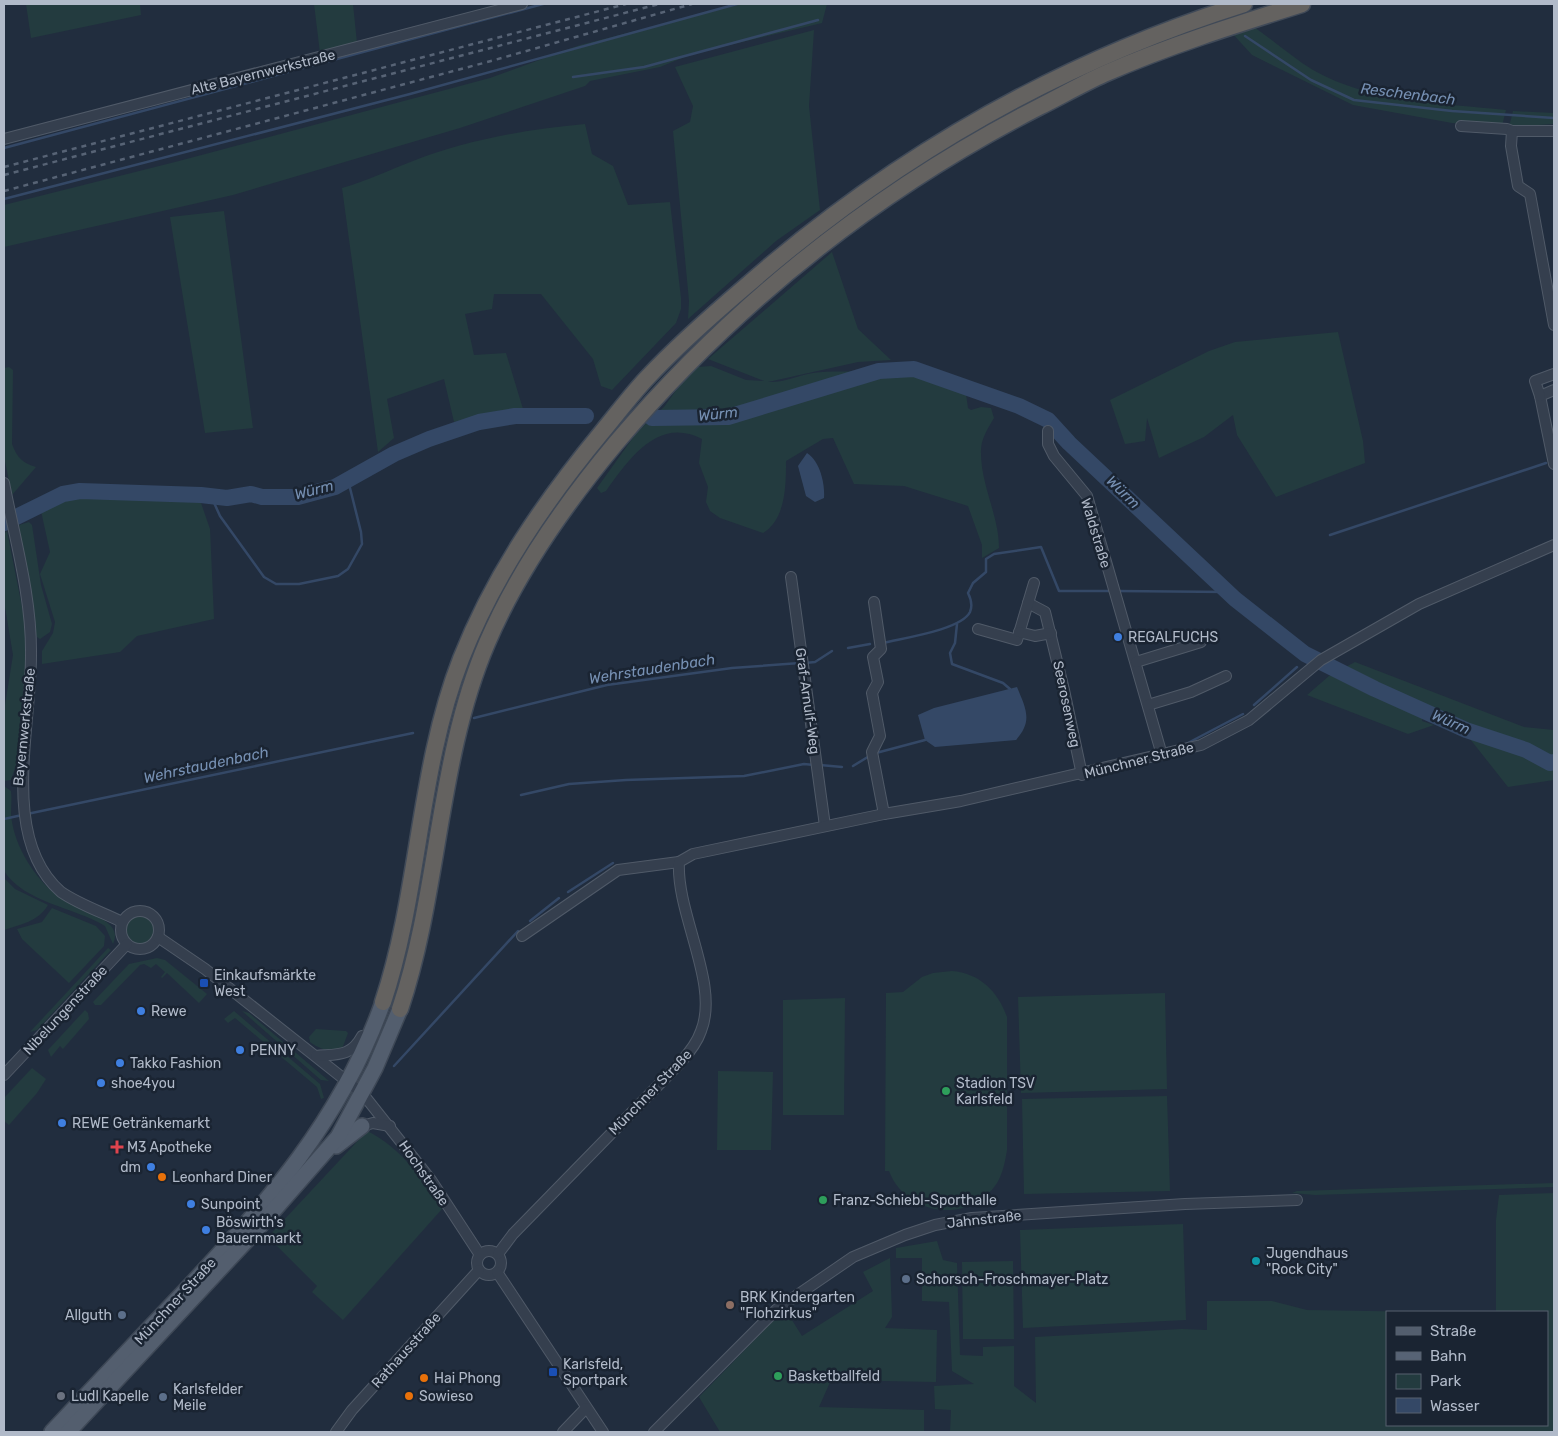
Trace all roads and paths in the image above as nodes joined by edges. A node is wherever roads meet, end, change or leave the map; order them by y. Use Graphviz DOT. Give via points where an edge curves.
graph roads {
  1 [pos="522,4"];
  2 [pos="1244,4"];
  3 [pos="1302,4"];
  4 [pos="1461,126"];
  5 [pos="1532,130"];
  6 [pos="1512,131"];
  7 [pos="1554,131"];
  8 [pos="4,139"];
  9 [pos="1511,146"];
  10 [pos="1554,325"];
  11 [pos="1554,374"];
  12 [pos="1554,390"];
  13 [pos="1540,396"];
  14 [pos="1048,431"];
  15 [pos="1554,464"];
  16 [pos="4,483"];
  17 [pos="1554,545"];
  18 [pos="791,577"];
  19 [pos="1034,582"];
  20 [pos="874,602"];
  21 [pos="1028,603"];
  22 [pos="978,629"];
  23 [pos="1019,632"];
  24 [pos="1051,633"];
  25 [pos="1201,642"];
  26 [pos="1136,662"];
  27 [pos="1226,676"];
  28 [pos="1148,705"];
  29 [pos="1162,755"];
  30 [pos="1082,774"];
  31 [pos="884,814"];
  32 [pos="825,826"];
  33 [pos="679,862"];
  34 [pos="122,922"];
  35 [pos="522,936"];
  36 [pos="158,937"];
  37 [pos="127,944"];
  38 [pos="383,1002"];
  39 [pos="400,1010"];
  40 [pos="377,1019"];
  41 [pos="316,1056"];
  42 [pos="4,1075"];
  43 [pos="348,1082"];
  44 [pos="363,1094"];
  45 [pos="362,1126"];
  46 [pos="390,1126"];
  47 [pos="319,1160"];
  48 [pos="1297,1200"];
  49 [pos="246,1233"];
  50 [pos="498,1254"];
  51 [pos="480,1255"];
  52 [pos="479,1270"];
  53 [pos="497,1272"];
  54 [pos="117,1371"];
  55 [pos="586,1408"];
  56 [pos="52,1432"];
  57 [pos="68,1432"];
  58 [pos="336,1432"];
  59 [pos="563,1432"];
  60 [pos="603,1432"];
  61 [pos="654,1432"];
  1 -- 8 [label="street, Alte Bayernwerkstraße"];
  2 -- 38 [label="highway" via="1097,58 936,144 796,242 647,378 534,521 496,584 471,636 450,691 438,739 399,949"];
  3 -- 39 [label="highway" via="1200,36 1102,75 945,159 886,198 792,269 714,338 654,400 591,474 549,531 513,590 486,644 455,744 423,923"];
  4 -- 6 [label="street"];
  5 -- 6 [label="street"];
  5 -- 7 [label="street"];
  5 -- 9 [label="street"];
  6 -- 9 [label="street"];
  9 -- 10 [label="street" via="1518,186 1530,194"];
  11 -- 13 [label="street" via="1535,382"];
  12 -- 13 [label="street"];
  13 -- 15 [label="street"];
  14 -- 26 [label="street, Waldstraße" via="1048,444 1054,456 1087,496"];
  16 -- 34 [label="street, Bayernwerkstraße" via="29,616 31,651 17,806 19,823 28,851 49,881 71,898"];
  17 -- 29 [label="street, Münchner Straße" via="1419,604 1311,666 1239,726 1201,745"];
  18 -- 32 [label="street, Graf-Arnulf-Weg"];
  19 -- 21 [label="street"];
  20 -- 31 [label="street" via="881,650 873,657 878,682 872,693 880,736 872,755"];
  21 -- 23 [label="street"];
  21 -- 24 [label="street, Seerosenweg" via="1045,612"];
  22 -- 23 [label="street" via="1017,640"];
  23 -- 24 [label="street" via="1035,636"];
  24 -- 30 [label="street, Seerosenweg"];
  25 -- 26 [label="street"];
  26 -- 28 [label="street, Waldstraße"];
  27 -- 28 [label="street"];
  28 -- 29 [label="street, Waldstraße"];
  29 -- 30 [label="street, Münchner Straße"];
  30 -- 31 [label="street, Münchner Straße" via="961,801"];
  31 -- 32 [label="street, Münchner Straße"];
  32 -- 33 [label="street, Münchner Straße" via="693,854"];
  33 -- 35 [label="street, Münchner Straße" via="618,870"];
  33 -- 50 [label="street, Münchner Straße" via="681,892 704,987 706,1010 702,1030 694,1047 680,1063 520,1227"];
  34 -- 36 [label="street" via="134,911 147,911 159,925"];
  34 -- 37 [label="street" via="122,936"];
  36 -- 37 [label="street" via="143,949"];
  36 -- 41 [label="street" via="205,969"];
  37 -- 42 [label="street, Nibelungenstraße"];
  38 -- 40 [label="main road, Münchner Straße"];
  39 -- 44 [label="main road, Münchner Straße"];
  40 -- 41 [label="street" via="367,1027 357,1047 350,1052"];
  40 -- 43 [label="main road, Münchner Straße"];
  41 -- 43 [label="street"];
  43 -- 44 [label="street"];
  43 -- 49 [label="main road, Münchner Straße" via="324,1123"];
  44 -- 46 [label="street, Hochstraße"];
  44 -- 47 [label="main road, Münchner Straße"];
  45 -- 46 [label="street"];
  45 -- 47 [label="main road"];
  46 -- 51 [label="street, Hochstraße" via="431,1180"];
  47 -- 49 [label="main road, Münchner Straße"];
  48 -- 61 [label="street, Jahnstraße" via="972,1218 904,1235 853,1257 777,1308"];
  49 -- 54 [label="main road, Münchner Straße"];
  50 -- 51 [label="street" via="491,1250"];
  50 -- 53 [label="street" via="501,1266"];
  51 -- 52 [label="street" via="477,1262"];
  52 -- 53 [label="street" via="489,1275"];
  52 -- 58 [label="street, Rathausstraße" via="352,1410"];
  53 -- 55 [label="street"];
  54 -- 56 [label="main road, Münchner Straße"];
  54 -- 57 [label="main road, Münchner Straße"];
  55 -- 59 [label="street"];
  55 -- 60 [label="street"];
}
